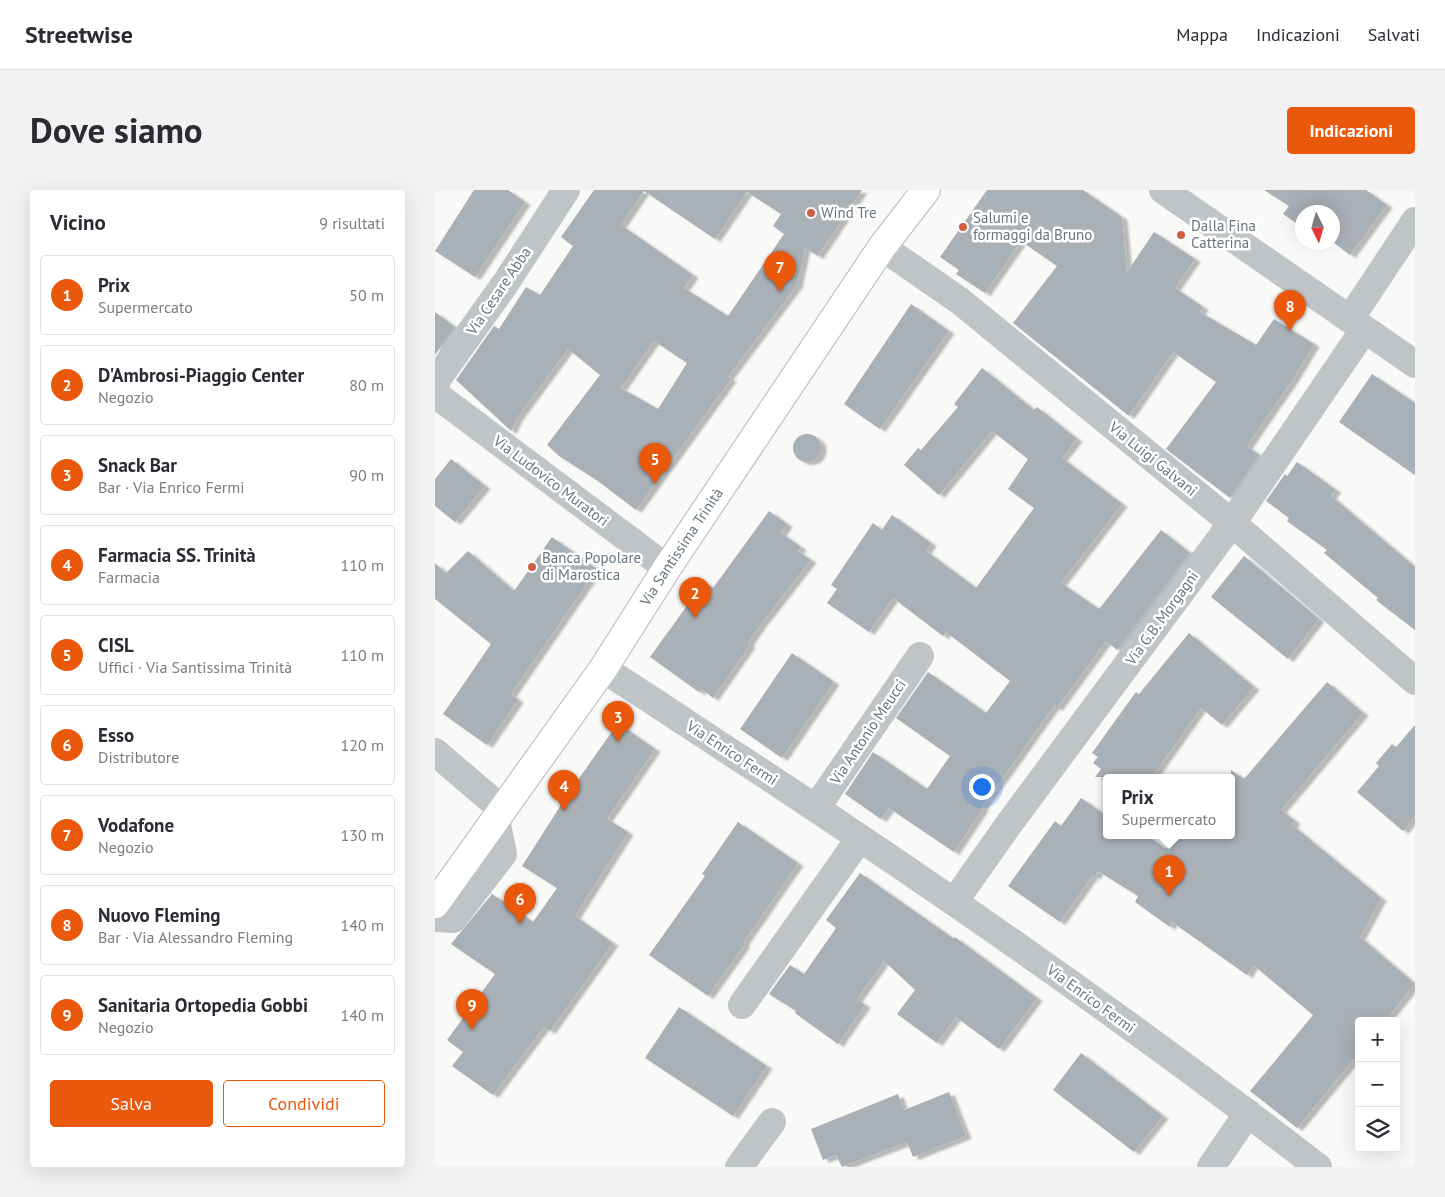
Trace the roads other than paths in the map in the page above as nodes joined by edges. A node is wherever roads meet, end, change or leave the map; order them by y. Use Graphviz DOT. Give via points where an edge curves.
graph roads {
  1 [pos="566,190"];
  2 [pos="926,190"];
  3 [pos="1163,190"];
  4 [pos="1415,221"];
  5 [pos="882,247"];
  6 [pos="1357,324"];
  7 [pos="1415,364"];
  8 [pos="435,393"];
  9 [pos="1231,523"];
  10 [pos="667,568"];
  11 [pos="920,656"];
  12 [pos="603,669"];
  13 [pos="1415,681"];
  14 [pos="435,752"];
  15 [pos="816,808"];
  16 [pos="499,814"];
  17 [pos="860,838"];
  18 [pos="954,902"];
  19 [pos="435,904"];
  20 [pos="435,918"];
  21 [pos="742,1005"];
  22 [pos="1248,1113"];
  23 [pos="772,1122"];
  24 [pos="739,1167"];
  25 [pos="1211,1167"];
  26 [pos="1318,1167"];
  1 -- 8 [label="street, Via Cesare Abba" via="437,380"];
  2 -- 5 [label="main road, Via Santissima Trinità"];
  3 -- 6 [label="street"];
  4 -- 6 [label="street, Via G.B. Morgagni"];
  5 -- 9 [label="street, Via Luigi Galvani" via="960,301"];
  5 -- 10 [label="main road, Via Santissima Trinità"];
  6 -- 7 [label="street"];
  6 -- 9 [label="street, Via G.B. Morgagni"];
  8 -- 10 [label="street, Via Ludovico Muratori"];
  9 -- 13 [label="street, Via Luigi Galvani"];
  9 -- 18 [label="street, Via G.B. Morgagni"];
  10 -- 12 [label="main road, Via Santissima Trinità"];
  11 -- 15 [label="street, Via Antonio Meucci"];
  12 -- 15 [label="street, Via Enrico Fermi"];
  12 -- 16 [label="main road, Via Santissima Trinità"];
  14 -- 16 [label="street"];
  15 -- 17 [label="street, Via Enrico Fermi"];
  16 -- 19 [label="main road, Via Santissima Trinità"];
  16 -- 20 [label="street" via="503,854 453,919"];
  17 -- 18 [label="street, Via Enrico Fermi"];
  17 -- 21 [label="street"];
  18 -- 22 [label="street, Via Enrico Fermi"];
  22 -- 25 [label="street"];
  22 -- 26 [label="street, Via Enrico Fermi"];
  23 -- 24 [label="street"];
}
